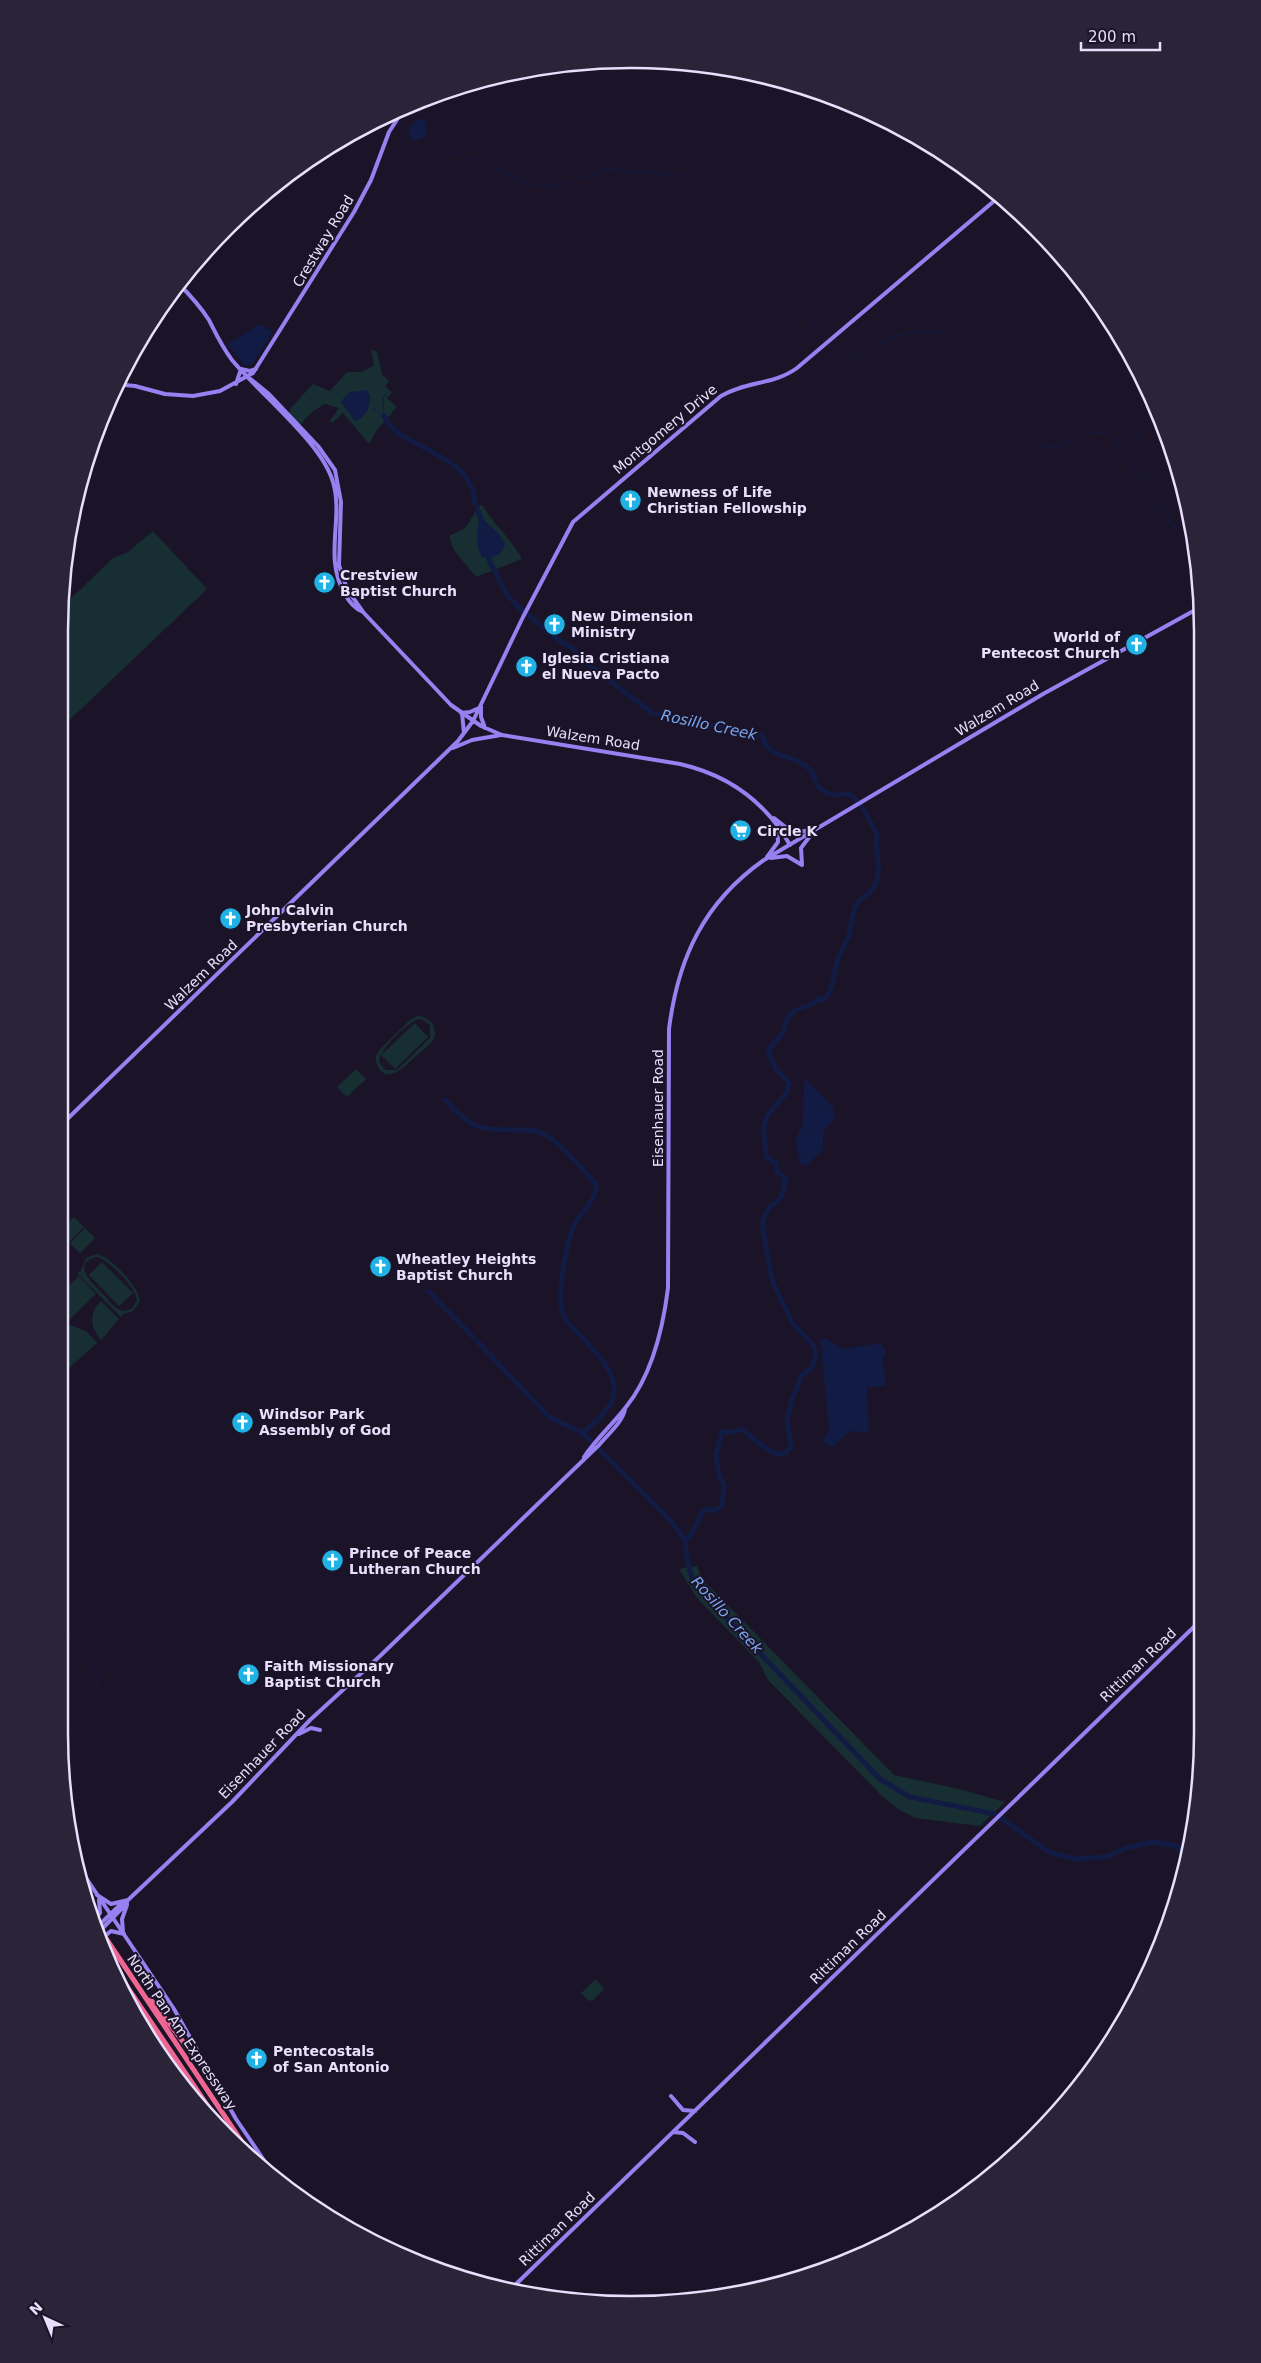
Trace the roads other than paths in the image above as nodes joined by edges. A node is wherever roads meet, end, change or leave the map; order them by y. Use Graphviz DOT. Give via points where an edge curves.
graph roads {
  1 [pos="398,118"];
  2 [pos="994,201"];
  3 [pos="183,289"];
  4 [pos="258,367"];
  5 [pos="240,369"];
  6 [pos="248,378"];
  7 [pos="236,384"];
  8 [pos="124,385"];
  9 [pos="253,385"];
  10 [pos="259,386"];
  11 [pos="363,612"];
  12 [pos="1193,613"];
  13 [pos="480,706"];
  14 [pos="461,713"];
  15 [pos="473,721"];
  16 [pos="485,728"];
  17 [pos="464,734"];
  18 [pos="502,735"];
  19 [pos="449,750"];
  20 [pos="769,814"];
  21 [pos="777,824"];
  22 [pos="816,829"];
  23 [pos="790,845"];
  24 [pos="764,860"];
  25 [pos="68,1118"];
  26 [pos="625,1409"];
  27 [pos="612,1426"];
  28 [pos="584,1457"];
  29 [pos="1194,1627"];
  30 [pos="320,1730"];
  31 [pos="291,1740"];
  32 [pos="88,1881"];
  33 [pos="97,1895"];
  34 [pos="126,1901"];
  35 [pos="98,1916"];
  36 [pos="111,1916"];
  37 [pos="101,1924"];
  38 [pos="102,1927"];
  39 [pos="124,1934"];
  40 [pos="105,1936"];
  41 [pos="108,1941"];
  42 [pos="133,1995"];
  43 [pos="209,2072"];
  44 [pos="671,2096"];
  45 [pos="203,2099"];
  46 [pos="695,2111"];
  47 [pos="673,2132"];
  48 [pos="239,2137"];
  49 [pos="694,2142"];
  50 [pos="263,2160"];
  51 [pos="517,2284"];
  1 -- 4 [label="main road, Crestway Road" via="354,212"];
  2 -- 13 [label="main road, Montgomery Drive" via="783,377 742,386 722,396 586,511 569,528"];
  3 -- 5 [label="main road" via="197,303 225,351"];
  4 -- 5 [label="main road" via="250,371"];
  4 -- 6 [label="main road, Crestway Road"];
  4 -- 10 [label="main road" via="255,378"];
  5 -- 6 [label="main road"];
  5 -- 7 [label="main road"];
  6 -- 7 [label="main road, Crestway Road"];
  6 -- 9 [label="main road"];
  6 -- 10 [label="main road"];
  7 -- 8 [label="main road" via="215,392 182,396"];
  7 -- 9 [label="main road"];
  9 -- 11 [label="main road" via="316,450 329,469 336,502 335,571 346,596 356,609"];
  10 -- 11 [label="main road" via="318,446 334,470 341,502 339,565 347,588"];
  11 -- 14 [label="main road"];
  12 -- 22 [label="main road, Walzem Road" via="1055,687"];
  13 -- 14 [label="main road"];
  13 -- 15 [label="main road, Montgomery Drive"];
  13 -- 16 [label="main road"];
  14 -- 15 [label="main road"];
  14 -- 17 [label="main road"];
  15 -- 16 [label="main road, Walzem Road"];
  15 -- 17 [label="main road, Walzem Road"];
  16 -- 18 [label="main road, Walzem Road"];
  17 -- 19 [label="main road, Walzem Road"];
  18 -- 19 [label="main road" via="472,740"];
  18 -- 20 [label="main road, Walzem Road" via="694,767 732,784"];
  19 -- 25 [label="main road, Walzem Road"];
  20 -- 21 [label="main road, Walzem Road"];
  20 -- 22 [label="main road" via="793,833"];
  21 -- 23 [label="main road, Walzem Road"];
  21 -- 24 [label="main road" via="778,842"];
  22 -- 23 [label="main road, Walzem Road"];
  22 -- 24 [label="main road" via="801,848 802,865 783,855"];
  23 -- 24 [label="main road, Eisenhauer Road"];
  24 -- 26 [label="main road, Eisenhauer Road" via="740,878 717,904 692,942 678,978 669,1029 668,1288 658,1340"];
  26 -- 27 [label="main road"];
  26 -- 27 [label="main road, Eisenhauer Road"];
  27 -- 28 [label="main road, Eisenhauer Road"];
  27 -- 28 [label="main road, Eisenhauer Road" via="594,1450"];
  28 -- 31 [label="main road, Eisenhauer Road"];
  29 -- 46 [label="main road, Rittiman Road"];
  30 -- 31 [label="main road" via="308,1729"];
  31 -- 34 [label="main road, Eisenhauer Road" via="232,1802"];
  32 -- 33 [label="main road"];
  33 -- 34 [label="main road" via="111,1904"];
  33 -- 35 [label="main road" via="101,1910"];
  33 -- 36 [label="main road"];
  34 -- 36 [label="main road, Eisenhauer Road"];
  34 -- 39 [label="main road" via="122,1919"];
  36 -- 37 [label="main road, Eisenhauer Road"];
  36 -- 38 [label="main road, Eisenhauer Road"];
  36 -- 39 [label="main road"];
  39 -- 40 [label="main road" via="111,1931"];
  39 -- 43 [label="main road" via="174,2008"];
  41 -- 43 [label="highway"];
  41 -- 48 [label="highway, North Pan Am Expressway"];
  42 -- 45 [label="highway, North Pan Am Expressway"];
  43 -- 50 [label="main road"];
  44 -- 46 [label="main road" via="683,2110"];
  46 -- 47 [label="main road, Rittiman Road"];
  47 -- 49 [label="main road" via="683,2133"];
  47 -- 51 [label="main road, Rittiman Road"];
}
